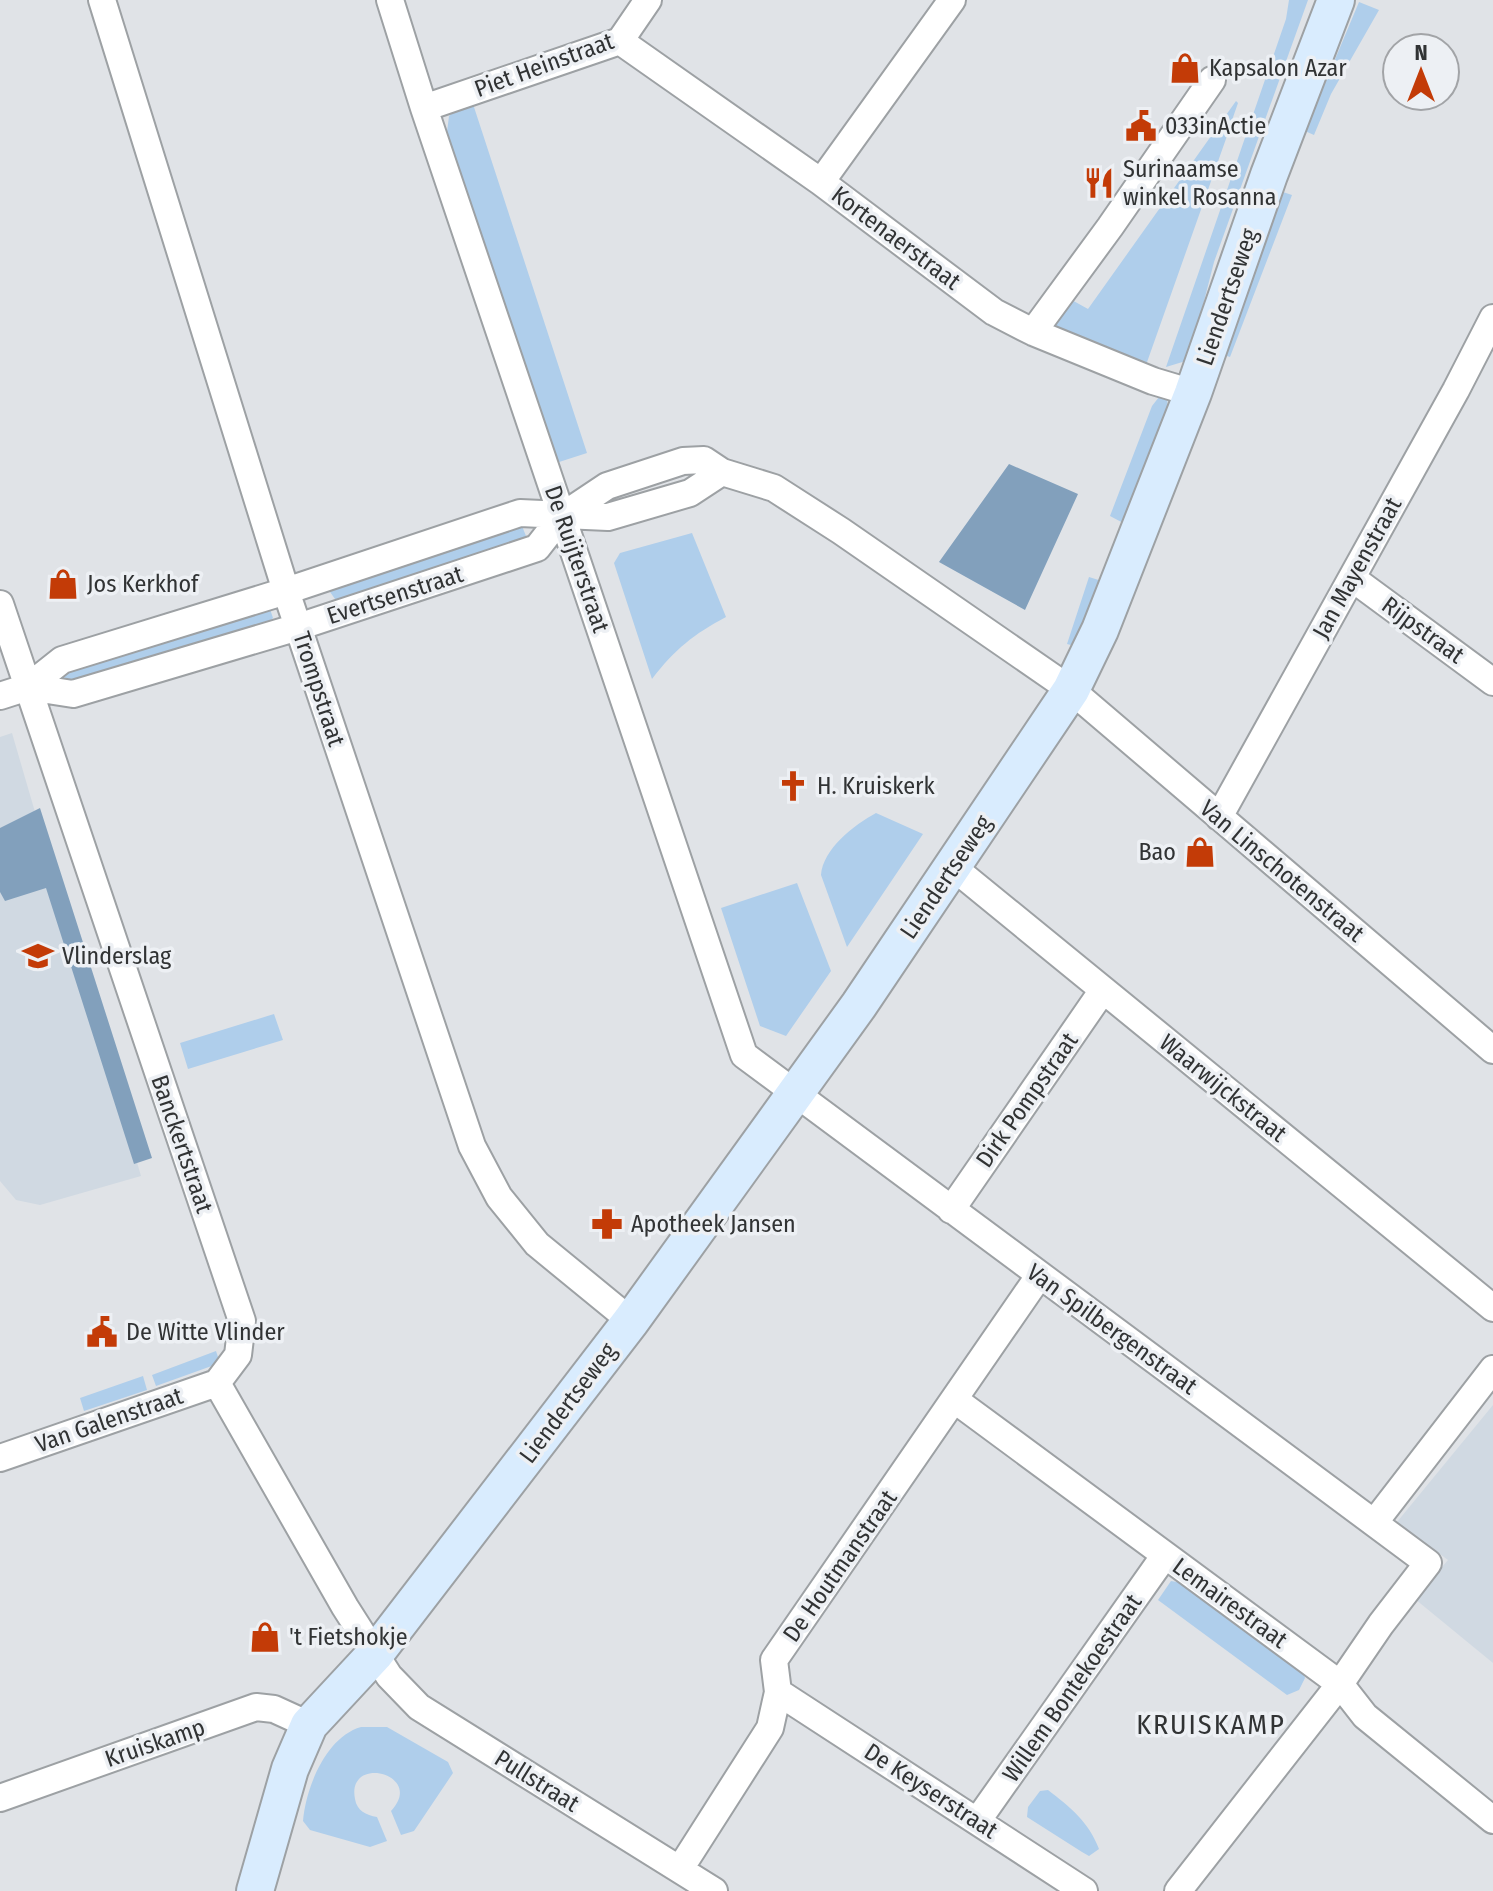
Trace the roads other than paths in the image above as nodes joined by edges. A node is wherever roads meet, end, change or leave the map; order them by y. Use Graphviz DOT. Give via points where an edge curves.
graph roads {
  1 [pos="102,0"];
  2 [pos="390,0"];
  3 [pos="648,0"];
  4 [pos="952,0"];
  5 [pos="1336,0"];
  6 [pos="620,41"];
  7 [pos="1212,80"];
  8 [pos="424,108"];
  9 [pos="821,182"];
  10 [pos="1493,318"];
  11 [pos="1033,332"];
  12 [pos="1485,359"];
  13 [pos="1193,393"];
  14 [pos="562,516"];
  15 [pos="1352,578"];
  16 [pos="286,591"];
  17 [pos="0,604"];
  18 [pos="298,627"];
  19 [pos="1493,682"];
  20 [pos="28,687"];
  21 [pos="1071,690"];
  22 [pos="0,696"];
  23 [pos="1219,817"];
  24 [pos="954,868"];
  25 [pos="1103,990"];
  26 [pos="1493,1050"];
  27 [pos="796,1094"];
  28 [pos="951,1210"];
  29 [pos="1039,1276"];
  30 [pos="1493,1308"];
  31 [pos="631,1321"];
  32 [pos="1493,1369"];
  33 [pos="217,1383"];
  34 [pos="955,1400"];
  35 [pos="0,1458"];
  36 [pos="1374,1523"];
  37 [pos="1165,1555"];
  38 [pos="375,1654"];
  39 [pos="1340,1684"];
  40 [pos="778,1692"];
  41 [pos="309,1725"];
  42 [pos="0,1798"];
  43 [pos="978,1820"];
  44 [pos="1493,1820"];
  45 [pos="680,1869"];
  46 [pos="255,1891"];
  47 [pos="714,1891"];
  48 [pos="1084,1891"];
  49 [pos="1178,1891"];
  1 -- 16 [label="street, Trompstraat"];
  2 -- 8 [label="street, De Ruijterstraat"];
  3 -- 6 [label="street, Piet Heinstraat"];
  4 -- 9 [label="street"];
  5 -- 13 [label="street, Liendertseweg"];
  6 -- 8 [label="street, Piet Heinstraat"];
  6 -- 9 [label="street, Kortenaerstraat"];
  7 -- 11 [label="street"];
  8 -- 14 [label="street, De Ruijterstraat"];
  9 -- 11 [label="street, Kortenaerstraat" via="994,312"];
  10 -- 12 [label="street, Jan Mayenstraat"];
  11 -- 13 [label="street, Kortenaerstraat"];
  12 -- 15 [label="street, Jan Mayenstraat"];
  13 -- 21 [label="street, Liendertseweg" via="1100,630"];
  14 -- 16 [label="street, Evertsenstraat" via="520,513"];
  14 -- 18 [label="street, Evertsenstraat" via="537,548"];
  14 -- 21 [label="street, Evertsenstraat" via="608,517 690,493 722,472 774,488"];
  14 -- 27 [label="street, De Ruijterstraat" via="744,1055"];
  15 -- 19 [label="street, Rijpstraat"];
  15 -- 23 [label="street, Jan Mayenstraat"];
  16 -- 18 [label="street, Trompstraat"];
  16 -- 20 [label="street, Evertsenstraat" via="62,660"];
  17 -- 20 [label="street, Banckertstraat"];
  18 -- 20 [label="street, Evertsenstraat" via="73,694"];
  18 -- 31 [label="street, Trompstraat" via="473,1149 499,1197 537,1244"];
  20 -- 22 [label="street, Evertsenstraat"];
  20 -- 33 [label="street, Banckertstraat" via="242,1321 238,1355"];
  21 -- 23 [label="street, Van Linschotenstraat"];
  21 -- 24 [label="street, Liendertseweg"];
  23 -- 26 [label="street, Van Linschotenstraat"];
  24 -- 25 [label="street, Waarwijckstraat"];
  24 -- 27 [label="street, Liendertseweg"];
  25 -- 28 [label="street, Dirk Pompstraat"];
  25 -- 30 [label="street, Waarwijckstraat"];
  27 -- 28 [label="street, Van Spilbergenstraat"];
  27 -- 31 [label="street, Liendertseweg"];
  28 -- 29 [label="street, Van Spilbergenstraat"];
  29 -- 34 [label="street, De Houtmanstraat"];
  29 -- 36 [label="street, Van Spilbergenstraat"];
  31 -- 38 [label="street, Liendertseweg"];
  32 -- 36 [label="street"];
  33 -- 35 [label="street, Van Galenstraat"];
  33 -- 38 [label="street"];
  34 -- 37 [label="street, Lemairestraat"];
  34 -- 40 [label="street, De Houtmanstraat" via="774,1660"];
  36 -- 39 [label="street, Van Spilbergenstraat" via="1428,1563"];
  37 -- 39 [label="street, Lemairestraat"];
  37 -- 43 [label="street, Willem Bontekoestraat"];
  38 -- 41 [label="street, Liendertseweg"];
  38 -- 45 [label="street, Pullstraat" via="419,1707"];
  39 -- 44 [label="street, Lemairestraat" via="1365,1716"];
  39 -- 49 [label="street"];
  40 -- 43 [label="street, De Keyserstraat"];
  40 -- 45 [label="street, De Houtmanstraat" via="770,1728"];
  41 -- 42 [label="street, Kruiskamp" via="256,1707"];
  41 -- 46 [label="street, Liendertseweg" via="290,1769"];
  43 -- 48 [label="street, De Keyserstraat"];
  45 -- 47 [label="street, Pullstraat"];
}
